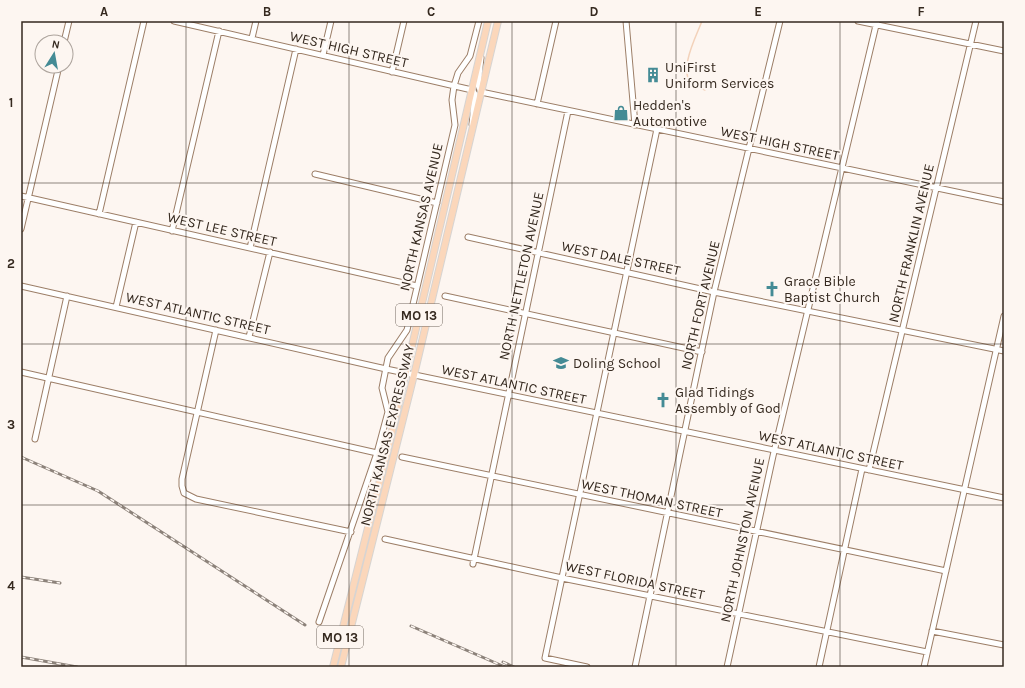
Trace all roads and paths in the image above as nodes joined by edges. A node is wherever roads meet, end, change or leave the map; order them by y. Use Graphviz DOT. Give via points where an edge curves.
graph roads {
  1 [pos="69,21"];
  2 [pos="144,21"];
  3 [pos="174,21"];
  4 [pos="256,21"];
  5 [pos="331,21"];
  6 [pos="404,21"];
  7 [pos="479,21"];
  8 [pos="488,21"];
  9 [pos="498,21"];
  10 [pos="556,21"];
  11 [pos="626,21"];
  12 [pos="780,21"];
  13 [pos="858,21"];
  14 [pos="976,21"];
  15 [pos="184,22"];
  16 [pos="877,23"];
  17 [pos="219,31"];
  18 [pos="66,34"];
  19 [pos="252,38"];
  20 [pos="970,44"];
  21 [pos="296,48"];
  22 [pos="1004,51"];
  23 [pos="480,52"];
  24 [pos="323,54"];
  25 [pos="392,72"];
  26 [pos="57,74"];
  27 [pos="454,86"];
  28 [pos="472,90"];
  29 [pos="481,92"];
  30 [pos="537,104"];
  31 [pos="568,111"];
  32 [pos="635,125"];
  33 [pos="472,129"];
  34 [pos="657,130"];
  35 [pos="749,149"];
  36 [pos="842,168"];
  37 [pos="315,174"];
  38 [pos="936,187"];
  39 [pos="21,196"];
  40 [pos="28,198"];
  41 [pos="437,202"];
  42 [pos="1004,202"];
  43 [pos="99,214"];
  44 [pos="136,222"];
  45 [pos="21,229"];
  46 [pos="172,231"];
  47 [pos="468,237"];
  48 [pos="250,248"];
  49 [pos="270,252"];
  50 [pos="539,252"];
  51 [pos="627,272"];
  52 [pos="21,286"];
  53 [pos="417,286"];
  54 [pos="714,292"];
  55 [pos="67,296"];
  56 [pos="446,296"];
  57 [pos="116,307"];
  58 [pos="808,312"];
  59 [pos="526,313"];
  60 [pos="1004,316"];
  61 [pos="216,330"];
  62 [pos="902,331"];
  63 [pos="614,332"];
  64 [pos="249,337"];
  65 [pos="996,350"];
  66 [pos="1004,351"];
  67 [pos="702,352"];
  68 [pos="386,369"];
  69 [pos="21,372"];
  70 [pos="405,373"];
  71 [pos="414,375"];
  72 [pos="48,379"];
  73 [pos="508,395"];
  74 [pos="197,412"];
  75 [pos="596,414"];
  76 [pos="684,432"];
  77 [pos="35,438"];
  78 [pos="775,451"];
  79 [pos="377,453"];
  80 [pos="402,457"];
  81 [pos="862,469"];
  82 [pos="869,470"];
  83 [pos="491,476"];
  84 [pos="963,489"];
  85 [pos="579,495"];
  86 [pos="1004,498"];
  87 [pos="667,513"];
  88 [pos="351,532"];
  89 [pos="756,532"];
  90 [pos="385,539"];
  91 [pos="844,550"];
  92 [pos="474,557"];
  93 [pos="473,564"];
  94 [pos="946,571"];
  95 [pos="562,578"];
  96 [pos="650,595"];
  97 [pos="738,613"];
  98 [pos="319,622"];
  99 [pos="932,631"];
  100 [pos="826,632"];
  101 [pos="1004,645"];
  102 [pos="927,652"];
  103 [pos="333,667"];
  104 [pos="341,667"];
  105 [pos="587,667"];
  106 [pos="635,667"];
  107 [pos="727,667"];
  108 [pos="819,667"];
  109 [pos="924,667"];
  1 -- 18 [label="street"];
  2 -- 43 [label="street"];
  3 -- 15 [label="street, WEST HIGH STREET"];
  4 -- 19 [label="street"];
  5 -- 24 [label="street"];
  6 -- 25 [label="street"];
  7 -- 27 [label="street, NORTH KANSAS AVENUE" via="470,56 458,73"];
  8 -- 23 [label="main road, NORTH KANSAS EXPRESSWAY / MO 13"];
  9 -- 29 [label="main road, NORTH KANSAS EXPRESSWAY / MO 13"];
  10 -- 30 [label="street"];
  11 -- 32 [label="street"];
  12 -- 35 [label="street, NORTH FORT AVENUE"];
  13 -- 16 [label="street"];
  14 -- 20 [label="street, NORTH FRANKLIN AVENUE"];
  15 -- 17 [label="street, WEST HIGH STREET"];
  16 -- 20 [label="street"];
  16 -- 36 [label="street, NORTH JOHNSTON AVENUE"];
  17 -- 19 [label="street, WEST HIGH STREET"];
  17 -- 46 [label="street"];
  19 -- 21 [label="street, WEST HIGH STREET"];
  20 -- 22 [label="street"];
  20 -- 38 [label="street, NORTH FRANKLIN AVENUE"];
  21 -- 24 [label="street, WEST HIGH STREET"];
  21 -- 48 [label="street"];
  23 -- 28 [label="main road, NORTH KANSAS EXPRESSWAY / MO 13"];
  23 -- 29 [label="street" via="478,85"];
  24 -- 25 [label="street, WEST HIGH STREET"];
  25 -- 27 [label="street, WEST HIGH STREET"];
  26 -- 40 [label="street"];
  27 -- 28 [label="street, WEST HIGH STREET"];
  27 -- 41 [label="street, NORTH KANSAS AVENUE" via="452,100 455,125"];
  28 -- 33 [label="street" via="475,94"];
  28 -- 70 [label="main road, NORTH KANSAS EXPRESSWAY / MO 13"];
  29 -- 30 [label="street, WEST HIGH STREET"];
  29 -- 33 [label="main road, NORTH KANSAS EXPRESSWAY / MO 13"];
  30 -- 31 [label="street, WEST HIGH STREET"];
  31 -- 32 [label="street, WEST HIGH STREET"];
  31 -- 50 [label="street, NORTH NETTLETON AVENUE"];
  32 -- 34 [label="street, WEST HIGH STREET"];
  33 -- 71 [label="main road, NORTH KANSAS EXPRESSWAY / MO 13"];
  34 -- 35 [label="street, WEST HIGH STREET"];
  34 -- 51 [label="street"];
  35 -- 36 [label="street, WEST HIGH STREET"];
  35 -- 54 [label="street, NORTH FORT AVENUE"];
  36 -- 38 [label="street, WEST HIGH STREET"];
  36 -- 58 [label="street, NORTH JOHNSTON AVENUE"];
  37 -- 41 [label="street"];
  38 -- 42 [label="street, WEST HIGH STREET"];
  38 -- 62 [label="street, NORTH FRANKLIN AVENUE"];
  39 -- 40 [label="street, WEST LEE STREET"];
  40 -- 43 [label="street, WEST LEE STREET"];
  40 -- 45 [label="street"];
  41 -- 53 [label="street, NORTH KANSAS AVENUE"];
  43 -- 44 [label="street, WEST LEE STREET"];
  44 -- 46 [label="street, WEST LEE STREET"];
  44 -- 57 [label="street"];
  46 -- 48 [label="street, WEST LEE STREET"];
  47 -- 50 [label="street, WEST DALE STREET"];
  48 -- 49 [label="street, WEST LEE STREET"];
  49 -- 53 [label="street, WEST LEE STREET"];
  49 -- 64 [label="street"];
  50 -- 51 [label="street, WEST DALE STREET"];
  50 -- 59 [label="street, NORTH NETTLETON AVENUE"];
  51 -- 54 [label="street, WEST DALE STREET"];
  51 -- 63 [label="street"];
  52 -- 55 [label="street, WEST ATLANTIC STREET"];
  53 -- 68 [label="street, NORTH KANSAS AVENUE" via="405,336 390,353"];
  54 -- 58 [label="street, WEST DALE STREET"];
  54 -- 67 [label="street, NORTH FORT AVENUE"];
  55 -- 57 [label="street, WEST ATLANTIC STREET"];
  55 -- 72 [label="street"];
  56 -- 59 [label="street"];
  57 -- 61 [label="street, WEST ATLANTIC STREET"];
  58 -- 62 [label="street, WEST DALE STREET"];
  58 -- 78 [label="street, NORTH JOHNSTON AVENUE"];
  59 -- 63 [label="street"];
  59 -- 73 [label="street, NORTH NETTLETON AVENUE"];
  60 -- 65 [label="street"];
  61 -- 64 [label="street, WEST ATLANTIC STREET"];
  61 -- 74 [label="street"];
  62 -- 65 [label="street, WEST DALE STREET"];
  62 -- 82 [label="street, NORTH FRANKLIN AVENUE"];
  63 -- 67 [label="street"];
  63 -- 75 [label="street"];
  64 -- 68 [label="street, WEST ATLANTIC STREET"];
  65 -- 66 [label="street, WEST DALE STREET"];
  65 -- 84 [label="street"];
  67 -- 76 [label="street, NORTH FORT AVENUE"];
  68 -- 70 [label="street, WEST ATLANTIC STREET"];
  68 -- 79 [label="street, NORTH KANSAS AVENUE" via="382,388 388,412"];
  69 -- 72 [label="street"];
  70 -- 71 [label="street, WEST ATLANTIC STREET"];
  70 -- 103 [label="main road, NORTH KANSAS EXPRESSWAY / MO 13"];
  71 -- 73 [label="street, WEST ATLANTIC STREET"];
  71 -- 104 [label="main road, NORTH KANSAS EXPRESSWAY / MO 13"];
  72 -- 74 [label="street"];
  72 -- 77 [label="street"];
  73 -- 75 [label="street, WEST ATLANTIC STREET"];
  73 -- 83 [label="street, NORTH NETTLETON AVENUE"];
  74 -- 79 [label="street"];
  74 -- 88 [label="street" via="182,479 184,493 196,499"];
  75 -- 76 [label="street, WEST ATLANTIC STREET"];
  75 -- 85 [label="street"];
  76 -- 78 [label="street, WEST ATLANTIC STREET"];
  76 -- 87 [label="street, NORTH FORT AVENUE"];
  78 -- 81 [label="street, WEST ATLANTIC STREET"];
  78 -- 89 [label="street, NORTH JOHNSTON AVENUE"];
  79 -- 88 [label="street, NORTH KANSAS AVENUE"];
  80 -- 83 [label="street, WEST THOMAN STREET"];
  81 -- 82 [label="street, WEST ATLANTIC STREET"];
  81 -- 91 [label="street"];
  82 -- 84 [label="street, WEST ATLANTIC STREET"];
  83 -- 85 [label="street, WEST THOMAN STREET"];
  83 -- 92 [label="street, NORTH NETTLETON AVENUE"];
  84 -- 86 [label="street, WEST ATLANTIC STREET"];
  84 -- 94 [label="street"];
  85 -- 87 [label="street, WEST THOMAN STREET"];
  85 -- 95 [label="street"];
  87 -- 89 [label="street, WEST THOMAN STREET"];
  87 -- 96 [label="street, NORTH FORT AVENUE"];
  88 -- 98 [label="street, NORTH KANSAS AVENUE"];
  89 -- 91 [label="street, WEST THOMAN STREET"];
  89 -- 97 [label="street, NORTH JOHNSTON AVENUE"];
  90 -- 92 [label="street, WEST FLORIDA STREET"];
  91 -- 94 [label="street, WEST THOMAN STREET"];
  91 -- 100 [label="street"];
  92 -- 93 [label="street, NORTH NETTLETON AVENUE"];
  92 -- 95 [label="street, WEST FLORIDA STREET"];
  94 -- 99 [label="street"];
  95 -- 96 [label="street, WEST FLORIDA STREET"];
  95 -- 105 [label="street" via="545,658"];
  96 -- 97 [label="street, WEST FLORIDA STREET"];
  96 -- 106 [label="street, NORTH FORT AVENUE"];
  97 -- 100 [label="street, WEST FLORIDA STREET"];
  97 -- 107 [label="street, NORTH JOHNSTON AVENUE"];
  99 -- 101 [label="street"];
  99 -- 102 [label="street"];
  100 -- 102 [label="street, WEST FLORIDA STREET"];
  100 -- 108 [label="street"];
  102 -- 109 [label="street"];
}
